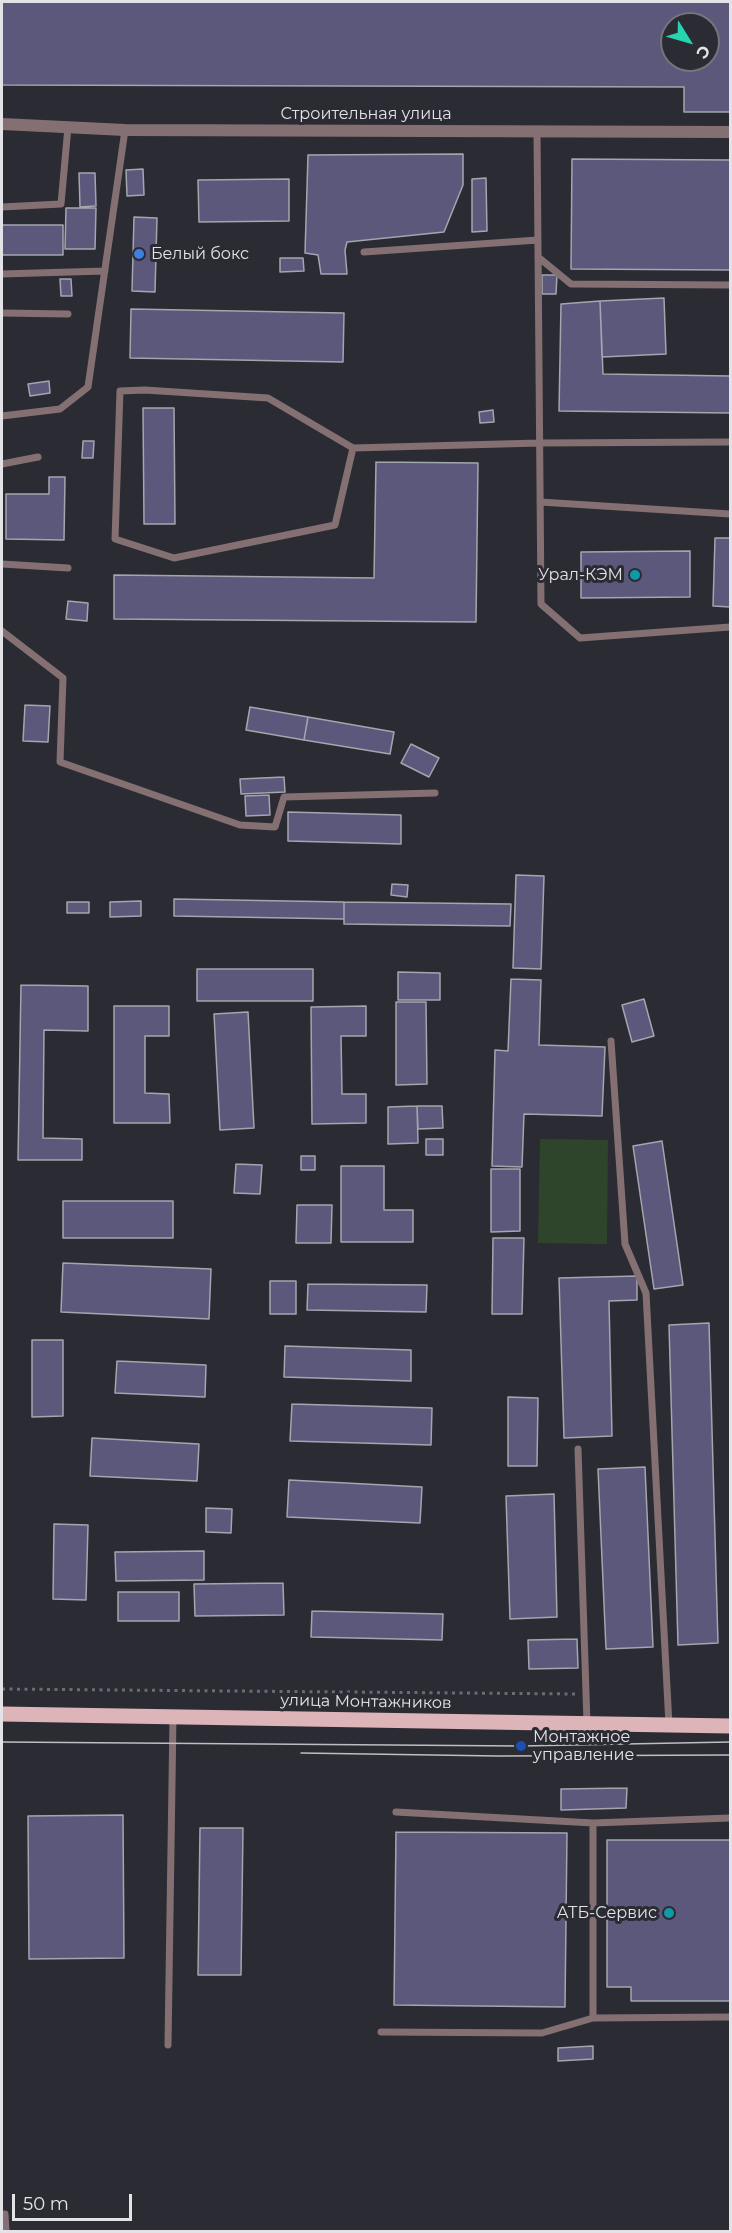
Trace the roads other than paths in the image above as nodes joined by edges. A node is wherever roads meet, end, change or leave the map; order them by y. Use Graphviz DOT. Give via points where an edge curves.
graph roads {
  1 [pos="2,124"];
  2 [pos="68,128"];
  3 [pos="125,130"];
  4 [pos="537,131"];
  5 [pos="730,132"];
  6 [pos="2,207"];
  7 [pos="538,240"];
  8 [pos="364,252"];
  9 [pos="538,257"];
  10 [pos="105,271"];
  11 [pos="2,274"];
  12 [pos="730,285"];
  13 [pos="2,313"];
  14 [pos="68,314"];
  15 [pos="2,416"];
  16 [pos="730,442"];
  17 [pos="539,443"];
  18 [pos="353,448"];
  19 [pos="38,457"];
  20 [pos="2,464"];
  21 [pos="540,502"];
  22 [pos="730,514"];
  23 [pos="2,564"];
  24 [pos="68,568"];
  25 [pos="730,627"];
  26 [pos="2,631"];
  27 [pos="435,793"];
  28 [pos="611,1041"];
  29 [pos="578,1449"];
  30 [pos="2,1714"];
  31 [pos="172,1717"];
  32 [pos="587,1724"];
  33 [pos="669,1725"];
  34 [pos="730,1726"];
  35 [pos="396,1812"];
  36 [pos="730,1818"];
  37 [pos="593,1823"];
  38 [pos="730,2017"];
  39 [pos="593,2018"];
  40 [pos="381,2032"];
  41 [pos="168,2045"];
  42 [pos="2,2214"];
  43 [pos="6,2232"];
  1 -- 2 [label="street, Строительная улица"];
  2 -- 3 [label="street, Строительная улица"];
  2 -- 6 [label="lane" via="61,204"];
  3 -- 4 [label="street, Строительная улица"];
  3 -- 10 [label="lane"];
  4 -- 5 [label="street, Строительная улица"];
  4 -- 7 [label="lane"];
  7 -- 8 [label="lane"];
  7 -- 9 [label="lane"];
  9 -- 12 [label="lane" via="571,284"];
  9 -- 17 [label="lane"];
  10 -- 11 [label="lane"];
  10 -- 15 [label="lane" via="88,387 60,409"];
  13 -- 14 [label="lane"];
  16 -- 17 [label="lane"];
  17 -- 18 [label="lane"];
  17 -- 21 [label="lane"];
  18 -- 18 [label="lane" via="268,398 120,391 115,539 174,558 335,525"];
  19 -- 20 [label="lane"];
  21 -- 22 [label="lane"];
  21 -- 25 [label="lane" via="541,604 580,638"];
  23 -- 24 [label="lane"];
  26 -- 27 [label="lane" via="63,678 60,762 240,825 275,827 284,797"];
  28 -- 33 [label="lane" via="625,1244 646,1293"];
  29 -- 32 [label="lane"];
  30 -- 31 [label="main road, улица Монтажников"];
  31 -- 32 [label="main road, улица Монтажников"];
  31 -- 41 [label="lane"];
  32 -- 33 [label="main road, улица Монтажников"];
  33 -- 34 [label="main road, улица Монтажников"];
  35 -- 37 [label="lane"];
  36 -- 37 [label="lane"];
  37 -- 39 [label="lane"];
  38 -- 39 [label="lane"];
  39 -- 40 [label="lane" via="542,2033"];
  42 -- 43 [label="lane"];
}
